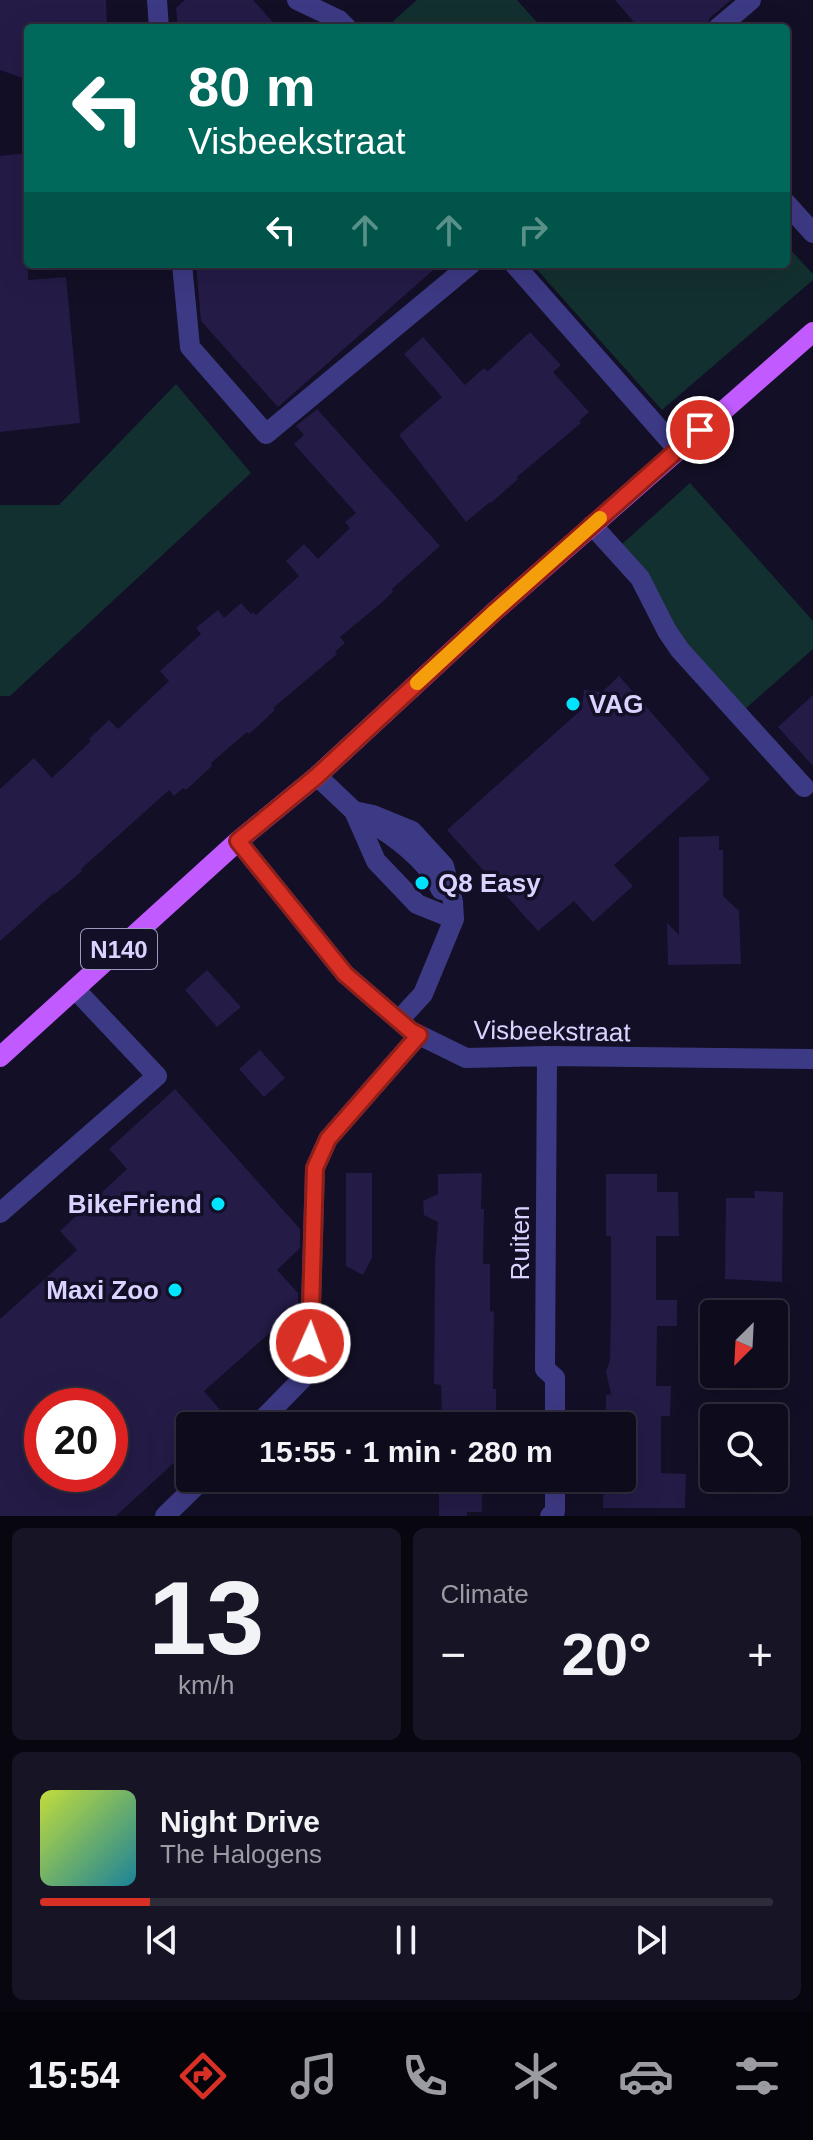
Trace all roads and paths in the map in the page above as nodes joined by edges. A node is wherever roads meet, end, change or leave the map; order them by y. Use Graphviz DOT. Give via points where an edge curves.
graph roads {
  1 [pos="157,0"];
  2 [pos="297,0"];
  3 [pos="751,0"];
  4 [pos="159,24"];
  5 [pos="343,24"];
  6 [pos="723,24"];
  7 [pos="790,207"];
  8 [pos="813,233"];
  9 [pos="182,268"];
  10 [pos="466,268"];
  11 [pos="518,268"];
  12 [pos="813,332"];
  13 [pos="678,450"];
  14 [pos="592,525"];
  15 [pos="317,776"];
  16 [pos="804,787"];
  17 [pos="354,811"];
  18 [pos="238,841"];
  19 [pos="454,919"];
  20 [pos="75,989"];
  21 [pos="399,1020"];
  22 [pos="419,1035"];
  23 [pos="547,1056"];
  24 [pos="0,1057"];
  25 [pos="813,1059"];
  26 [pos="0,1213"];
  27 [pos="270,1412"];
  28 [pos="555,1412"];
  29 [pos="190,1492"];
  30 [pos="555,1492"];
  31 [pos="165,1516"];
  32 [pos="550,1516"];
  1 -- 4 [label="street"];
  2 -- 5 [label="street"];
  3 -- 6 [label="street"];
  7 -- 8 [label="street"];
  9 -- 10 [label="street" via="190,347 266,434"];
  11 -- 13 [label="street"];
  12 -- 13 [label="main road, N140"];
  13 -- 14 [label="main road, N140"];
  14 -- 15 [label="main road, N140"];
  14 -- 16 [label="street" via="640,578 680,650"];
  15 -- 17 [label="street"];
  15 -- 18 [label="main road, N140"];
  17 -- 19 [label="street" via="376,861 417,904"];
  17 -- 19 [label="street" via="412,831 444,866"];
  18 -- 20 [label="main road, N140"];
  18 -- 21 [label="street, Visbeekstraat" via="345,974"];
  19 -- 21 [label="street" via="423,994"];
  20 -- 24 [label="main road, N140"];
  20 -- 26 [label="street" via="157,1076"];
  21 -- 22 [label="street, Visbeekstraat"];
  22 -- 23 [label="street, Visbeekstraat" via="466,1058"];
  22 -- 27 [label="street" via="328,1139 315,1168 309,1372"];
  23 -- 25 [label="street, Visbeekstraat"];
  23 -- 28 [label="street, Ruiten" via="545,1369 555,1378"];
  29 -- 31 [label="street"];
  30 -- 32 [label="street"];
}
